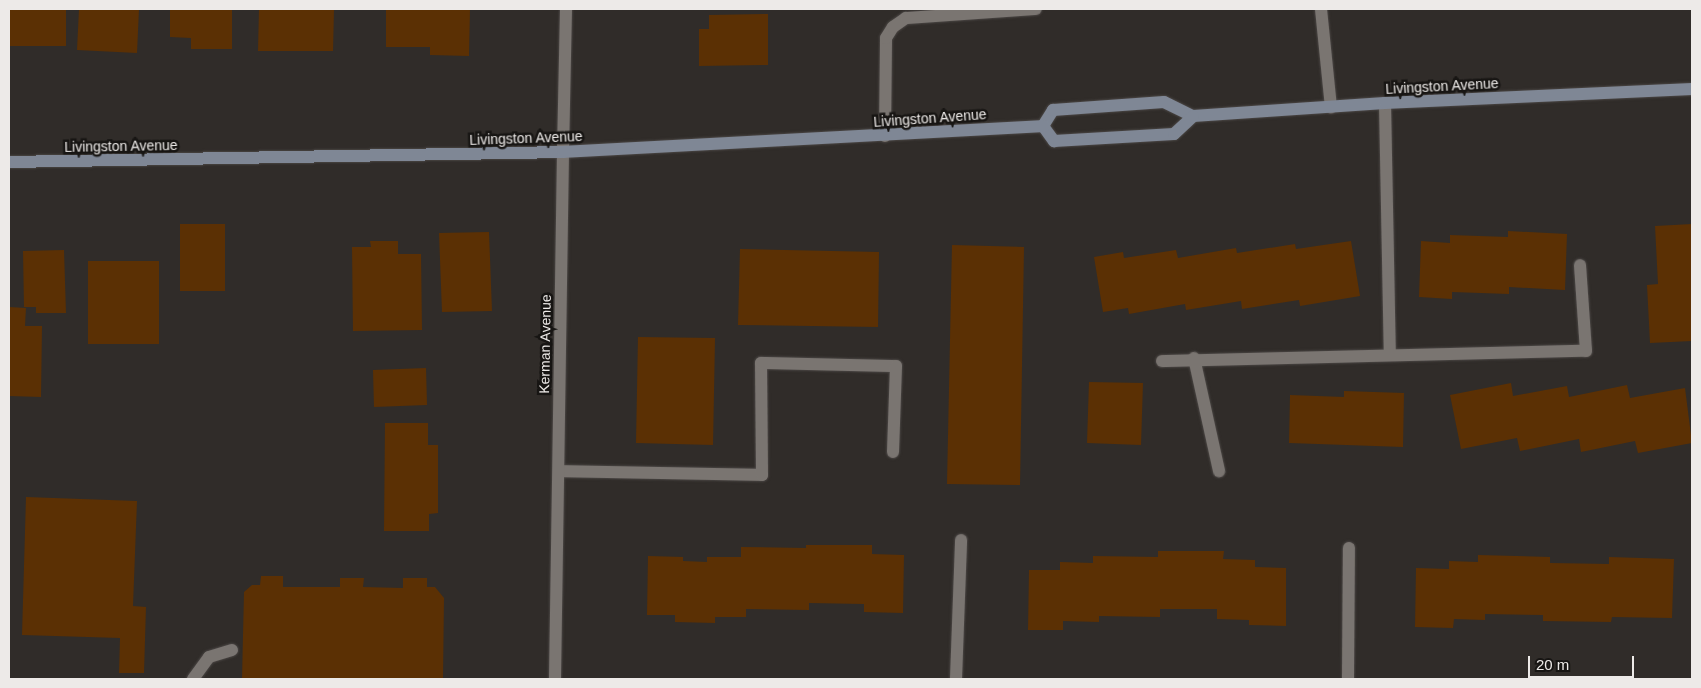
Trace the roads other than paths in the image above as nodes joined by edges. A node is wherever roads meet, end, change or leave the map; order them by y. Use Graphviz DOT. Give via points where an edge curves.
graph roads {
  1 [pos="566,9"];
  2 [pos="1036,9"];
  3 [pos="1321,9"];
  4 [pos="1692,89"];
  5 [pos="1385,103"];
  6 [pos="1331,107"];
  7 [pos="1194,116"];
  8 [pos="1043,126"];
  9 [pos="885,136"];
  10 [pos="563,152"];
  11 [pos="9,162"];
  12 [pos="1580,265"];
  13 [pos="1390,354"];
  14 [pos="1194,358"];
  15 [pos="1162,361"];
  16 [pos="893,452"];
  17 [pos="559,471"];
  18 [pos="1219,471"];
  19 [pos="961,540"];
  20 [pos="1349,548"];
  21 [pos="232,650"];
  22 [pos="193,679"];
  23 [pos="555,679"];
  24 [pos="956,679"];
  25 [pos="1348,679"];
  1 -- 10 [label="street, Kerman Avenue"];
  2 -- 9 [label="street" via="906,18 893,27 886,38"];
  3 -- 6 [label="street"];
  4 -- 5 [label="main road, Livingston Avenue"];
  5 -- 6 [label="main road, Livingston Avenue"];
  5 -- 13 [label="street"];
  6 -- 7 [label="main road, Livingston Avenue"];
  7 -- 8 [label="main road, Livingston Avenue" via="1164,102 1053,110"];
  7 -- 8 [label="main road" via="1174,134 1054,141"];
  8 -- 9 [label="main road, Livingston Avenue"];
  9 -- 10 [label="main road, Livingston Avenue"];
  10 -- 11 [label="main road, Livingston Avenue"];
  10 -- 17 [label="street, Kerman Avenue"];
  12 -- 13 [label="street" via="1586,351"];
  13 -- 14 [label="street"];
  14 -- 15 [label="street"];
  14 -- 18 [label="street"];
  16 -- 17 [label="street" via="896,366 761,363 762,475"];
  17 -- 23 [label="street, Kerman Avenue"];
  19 -- 24 [label="street"];
  20 -- 25 [label="street"];
  21 -- 22 [label="street" via="209,656"];
}
